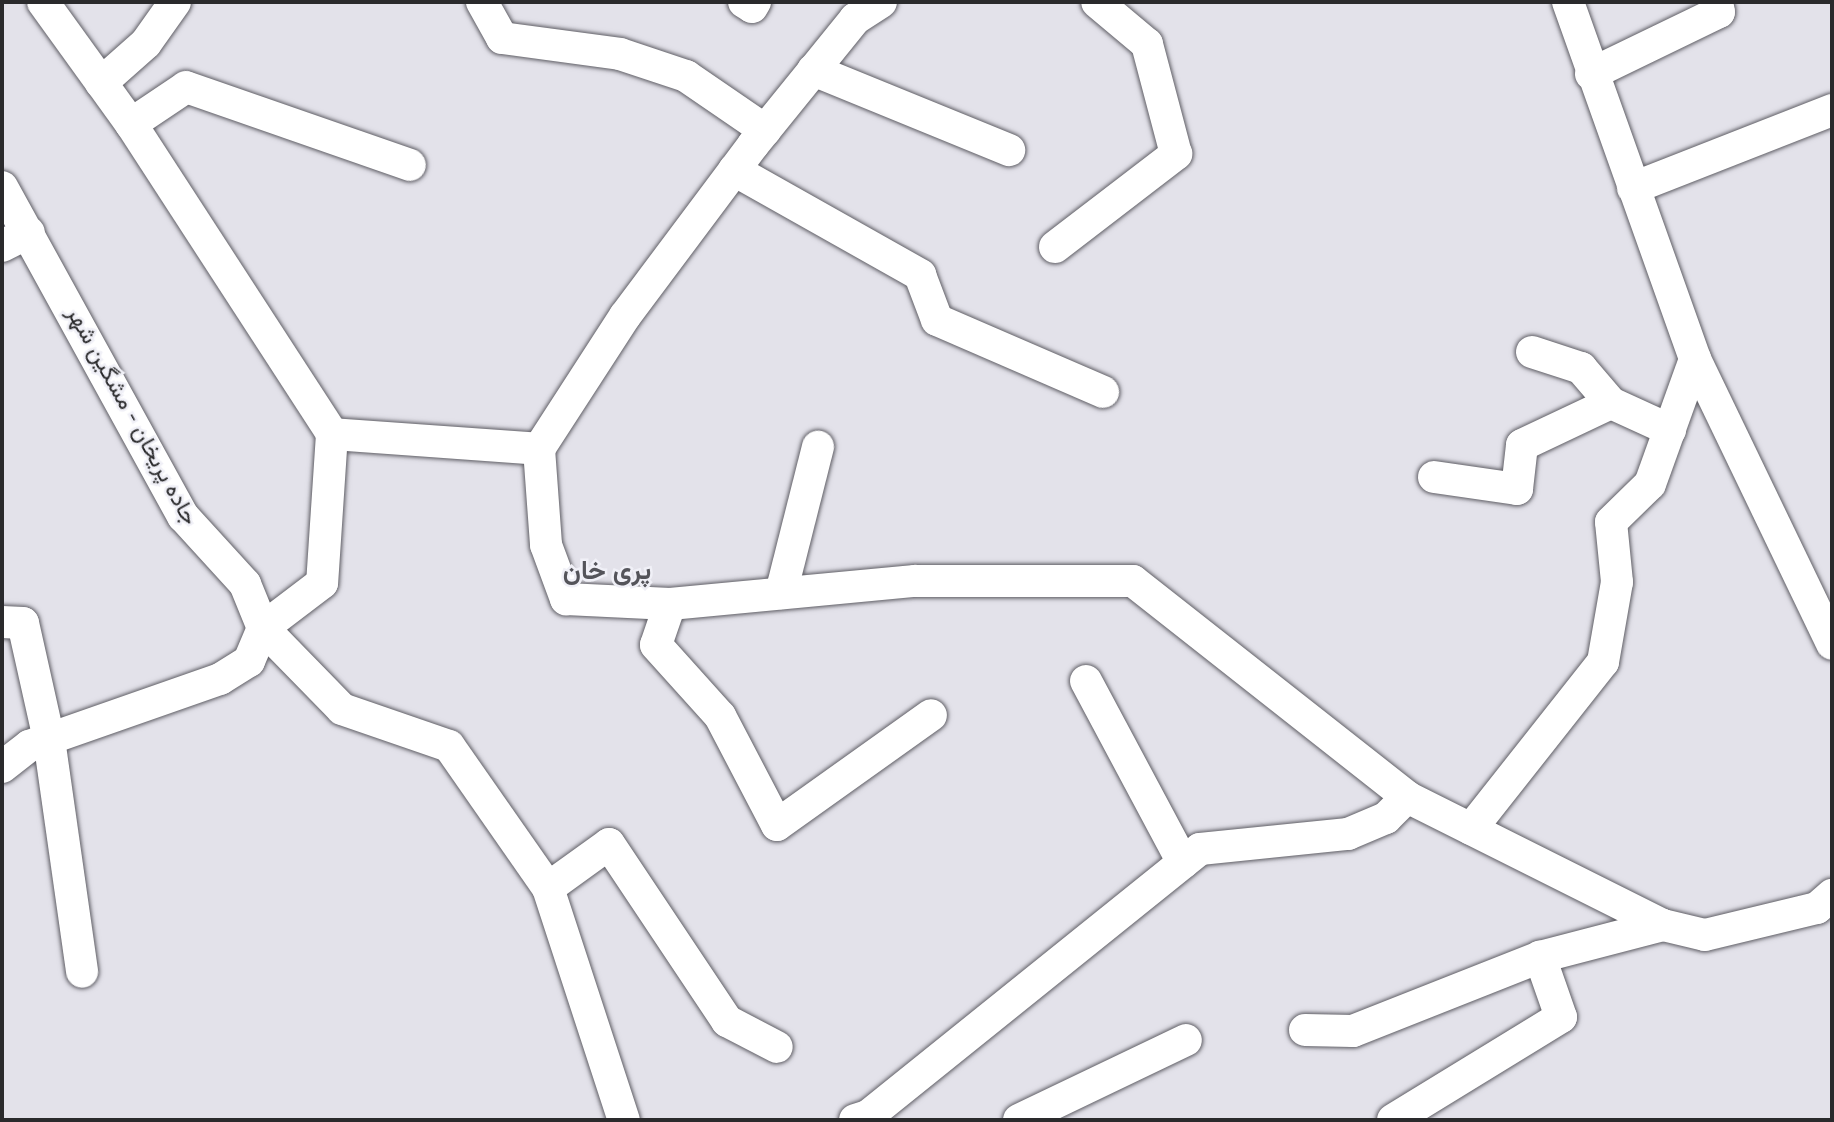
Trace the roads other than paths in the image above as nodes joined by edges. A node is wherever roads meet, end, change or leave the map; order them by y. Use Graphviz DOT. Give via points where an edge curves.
graph roads {
  1 [pos="43,2"];
  2 [pos="175,2"];
  3 [pos="482,2"];
  4 [pos="744,2"];
  5 [pos="755,2"];
  6 [pos="881,2"];
  7 [pos="1097,2"];
  8 [pos="1568,2"];
  9 [pos="1717,2"];
  10 [pos="844,10"];
  11 [pos="813,70"];
  12 [pos="1591,74"];
  13 [pos="101,83"];
  14 [pos="1832,110"];
  15 [pos="131,124"];
  16 [pos="765,130"];
  17 [pos="1009,150"];
  18 [pos="410,165"];
  19 [pos="734,170"];
  20 [pos="2,187"];
  21 [pos="1633,188"];
  22 [pos="15,239"];
  23 [pos="1055,247"];
  24 [pos="1532,352"];
  25 [pos="1695,359"];
  26 [pos="1103,392"];
  27 [pos="1611,403"];
  28 [pos="1670,430"];
  29 [pos="332,434"];
  30 [pos="818,447"];
  31 [pos="539,449"];
  32 [pos="1434,477"];
  33 [pos="781,593"];
  34 [pos="670,604"];
  35 [pos="2,622"];
  36 [pos="263,628"];
  37 [pos="1831,636"];
  38 [pos="1086,681"];
  39 [pos="931,715"];
  40 [pos="49,739"];
  41 [pos="2,767"];
  42 [pos="1407,797"];
  43 [pos="1471,829"];
  44 [pos="1183,863"];
  45 [pos="548,888"];
  46 [pos="1832,895"];
  47 [pos="1663,925"];
  48 [pos="1540,957"];
  49 [pos="82,972"];
  50 [pos="1305,1030"];
  51 [pos="1186,1040"];
  52 [pos="776,1047"];
  53 [pos="865,1119"];
  54 [pos="624,1120"];
  55 [pos="1019,1120"];
  56 [pos="1394,1120"];
  1 -- 13 [label="street"];
  2 -- 13 [label="street" via="146,43"];
  3 -- 16 [label="street" via="502,38 620,54 687,76"];
  4 -- 5 [label="street" via="752,7"];
  6 -- 10 [label="street"];
  7 -- 23 [label="street" via="1147,44 1176,154"];
  8 -- 12 [label="street"];
  9 -- 12 [label="street" via="1719,12"];
  10 -- 11 [label="street"];
  11 -- 16 [label="street"];
  11 -- 17 [label="street"];
  12 -- 21 [label="street"];
  13 -- 15 [label="street"];
  14 -- 21 [label="street"];
  15 -- 18 [label="street" via="186,87"];
  15 -- 29 [label="street"];
  16 -- 19 [label="street"];
  19 -- 26 [label="street" via="920,275 937,320"];
  19 -- 31 [label="street" via="625,316"];
  20 -- 22 [label="street, جاده پریخان - مشگین شهر"];
  21 -- 25 [label="street"];
  22 -- 36 [label="street, جاده پریخان - مشگین شهر" via="183,516 245,584"];
  24 -- 27 [label="street" via="1581,368"];
  25 -- 28 [label="street"];
  25 -- 37 [label="street"];
  27 -- 28 [label="street"];
  27 -- 32 [label="street" via="1522,444 1517,489"];
  28 -- 43 [label="street" via="1650,484 1611,522 1616,582 1603,662"];
  29 -- 31 [label="street"];
  29 -- 36 [label="street" via="322,583"];
  30 -- 33 [label="street"];
  31 -- 34 [label="street" via="545,545 566,599"];
  33 -- 34 [label="street"];
  33 -- 42 [label="street" via="915,581 1133,581"];
  34 -- 39 [label="street" via="656,645 719,716 778,825"];
  35 -- 40 [label="street" via="23,623"];
  36 -- 40 [label="street" via="249,661 220,679"];
  36 -- 45 [label="street" via="342,709 449,746"];
  38 -- 44 [label="street"];
  40 -- 41 [label="street" via="29,746"];
  40 -- 49 [label="street"];
  42 -- 43 [label="street"];
  42 -- 44 [label="street" via="1386,818 1348,834 1200,849"];
  43 -- 47 [label="street"];
  44 -- 53 [label="street"];
  45 -- 52 [label="street" via="609,844 727,1021"];
  45 -- 54 [label="street"];
  46 -- 47 [label="street" via="1817,908 1705,935"];
  47 -- 48 [label="street"];
  48 -- 50 [label="street" via="1353,1031"];
  48 -- 56 [label="street" via="1561,1017"];
  51 -- 55 [label="street"];
}
